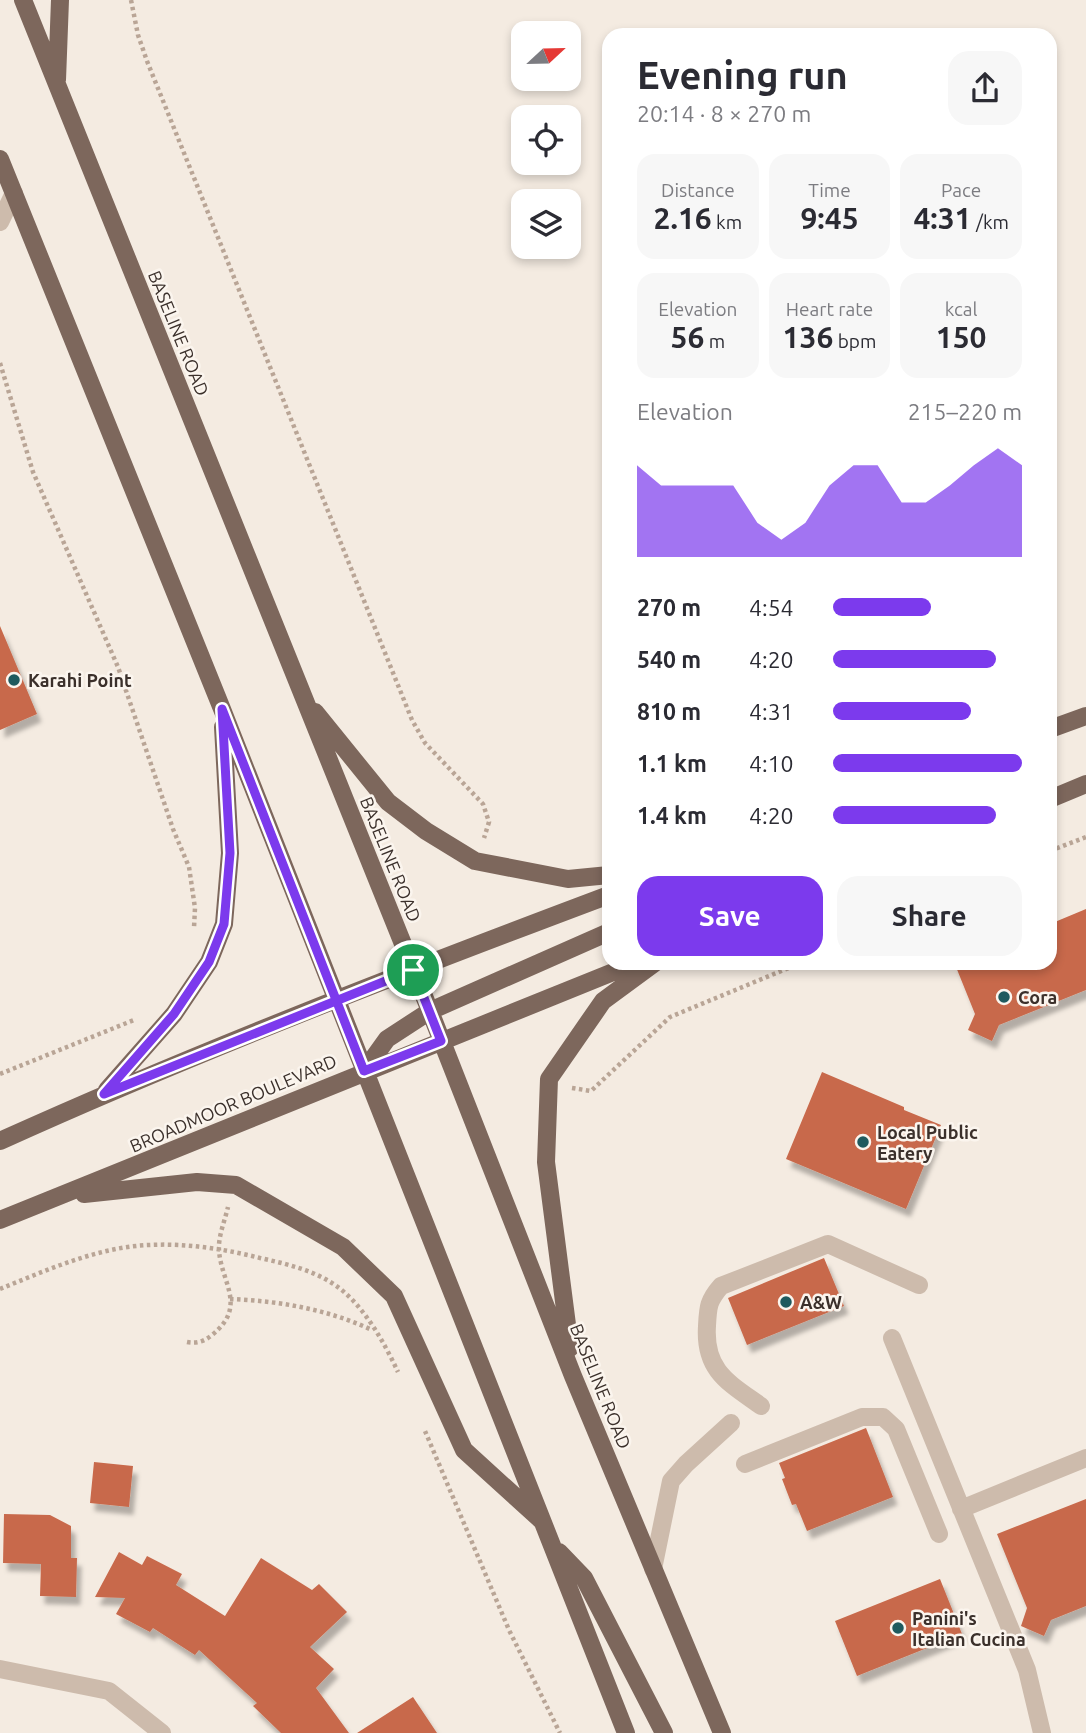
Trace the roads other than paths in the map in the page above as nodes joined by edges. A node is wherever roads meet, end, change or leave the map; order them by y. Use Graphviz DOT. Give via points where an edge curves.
graph roads {
  1 [pos="23,0"];
  2 [pos="60,0"];
  3 [pos="57,87"];
  4 [pos="0,159"];
  5 [pos="14,194"];
  6 [pos="0,222"];
  7 [pos="304,699"];
  8 [pos="222,709"];
  9 [pos="1086,716"];
  10 [pos="1057,726"];
  11 [pos="1086,784"];
  12 [pos="1057,796"];
  13 [pos="602,875"];
  14 [pos="602,898"];
  15 [pos="602,935"];
  16 [pos="413,970"];
  17 [pos="618,970"];
  18 [pos="645,970"];
  19 [pos="337,1000"];
  20 [pos="430,1011"];
  21 [pos="441,1041"];
  22 [pos="364,1071"];
  23 [pos="104,1094"];
  24 [pos="0,1141"];
  25 [pos="64,1196"];
  26 [pos="0,1220"];
  27 [pos="919,1285"];
  28 [pos="892,1338"];
  29 [pos="573,1376"];
  30 [pos="761,1406"];
  31 [pos="731,1423"];
  32 [pos="1086,1458"];
  33 [pos="746,1464"];
  34 [pos="961,1509"];
  35 [pos="543,1522"];
  36 [pos="939,1534"];
  37 [pos="552,1545"];
  38 [pos="653,1569"];
  39 [pos="0,1669"];
  40 [pos="162,1733"];
  41 [pos="626,1733"];
  42 [pos="664,1733"];
  43 [pos="722,1733"];
  44 [pos="1042,1733"];
  1 -- 3 [label="main road, BASELINE ROAD"];
  2 -- 3 [label="main road"];
  3 -- 7 [label="main road, BASELINE ROAD"];
  4 -- 5 [label="main road"];
  5 -- 6 [label="street"];
  5 -- 8 [label="main road"];
  7 -- 13 [label="main road" via="388,802 475,861 568,879"];
  7 -- 16 [label="main road, BASELINE ROAD"];
  8 -- 19 [label="main road"];
  8 -- 23 [label="main road" via="230,853 224,924 209,962 174,1014"];
  9 -- 10 [label="main road"];
  11 -- 12 [label="main road"];
  14 -- 16 [label="main road"];
  15 -- 20 [label="main road"];
  16 -- 19 [label="main road"];
  16 -- 20 [label="main road, BASELINE ROAD"];
  17 -- 21 [label="main road, BROADMOOR BOULEVARD"];
  18 -- 29 [label="main road" via="603,1001 549,1079 546,1162"];
  19 -- 22 [label="main road"];
  19 -- 23 [label="main road"];
  20 -- 21 [label="main road, BASELINE ROAD"];
  20 -- 22 [label="main road" via="387,1039"];
  21 -- 22 [label="main road, BROADMOOR BOULEVARD"];
  21 -- 29 [label="main road, BASELINE ROAD"];
  22 -- 25 [label="main road, BROADMOOR BOULEVARD"];
  22 -- 35 [label="main road"];
  23 -- 24 [label="main road"];
  25 -- 26 [label="main road, BROADMOOR BOULEVARD"];
  25 -- 35 [label="main road" via="197,1182 236,1185 343,1247 394,1297 464,1450"];
  27 -- 30 [label="street" via="828,1244 720,1286 707,1310 709,1357 728,1383"];
  28 -- 34 [label="street"];
  29 -- 38 [label="main road, BASELINE ROAD"];
  31 -- 38 [label="street" via="671,1481"];
  32 -- 34 [label="street"];
  33 -- 36 [label="street" via="862,1417 883,1417 896,1429"];
  34 -- 44 [label="street" via="1027,1670"];
  35 -- 37 [label="main road"];
  37 -- 41 [label="main road"];
  37 -- 42 [label="main road" via="584,1578"];
  38 -- 43 [label="main road, BASELINE ROAD"];
  39 -- 40 [label="street" via="109,1691"];
}
